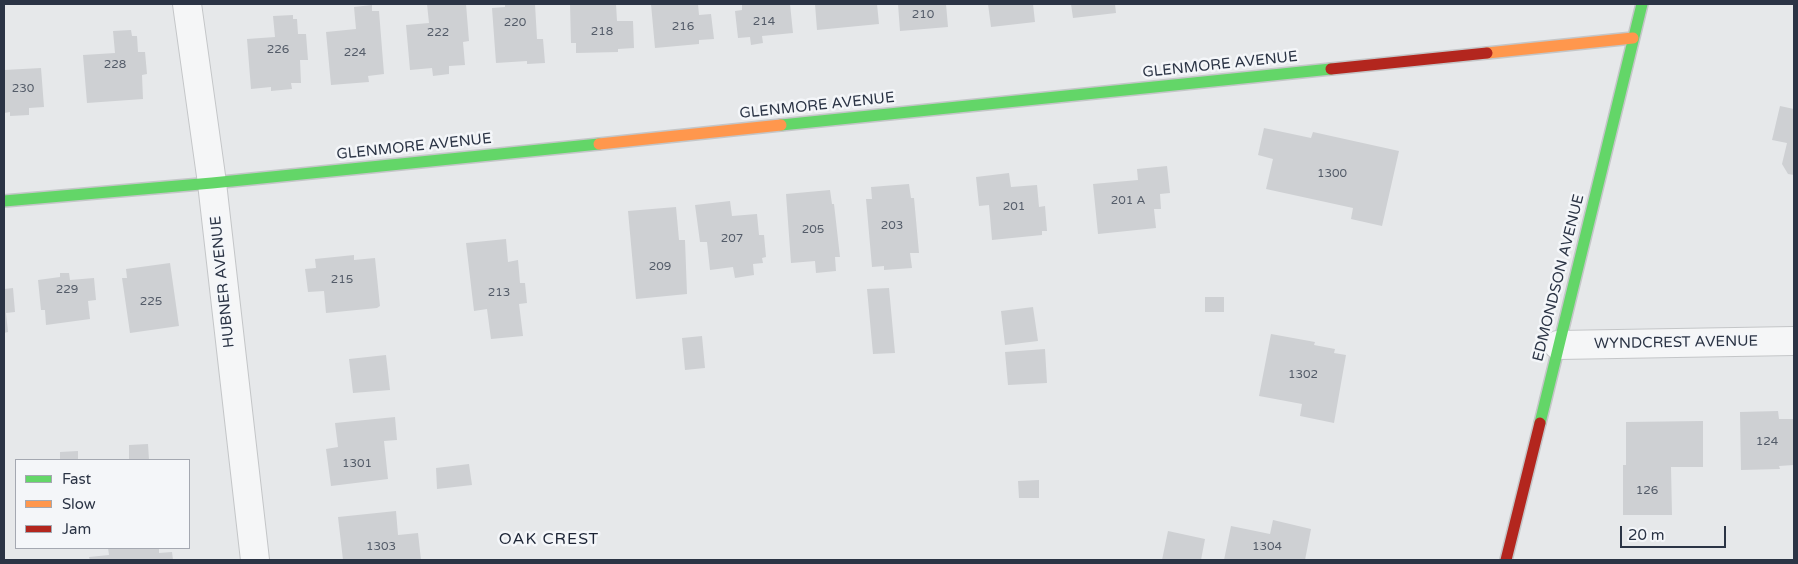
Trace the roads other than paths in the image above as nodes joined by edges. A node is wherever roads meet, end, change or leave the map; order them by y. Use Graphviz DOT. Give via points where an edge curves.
graph roads {
  1 [pos="187,4"];
  2 [pos="1642,4"];
  3 [pos="1633,38"];
  4 [pos="212,183"];
  5 [pos="4,201"];
  6 [pos="1794,341"];
  7 [pos="1558,345"];
  8 [pos="255,560"];
  9 [pos="1506,560"];
  1 -- 4 [label="street, HUBNER AVENUE"];
  2 -- 3 [label="street, EDMONDSON AVENUE"];
  3 -- 4 [label="street, GLENMORE AVENUE"];
  3 -- 7 [label="street, EDMONDSON AVENUE"];
  4 -- 5 [label="street, GLENMORE AVENUE"];
  4 -- 8 [label="street, HUBNER AVENUE"];
  6 -- 7 [label="street, WYNDCREST AVENUE"];
  7 -- 9 [label="street, EDMONDSON AVENUE"];
}
